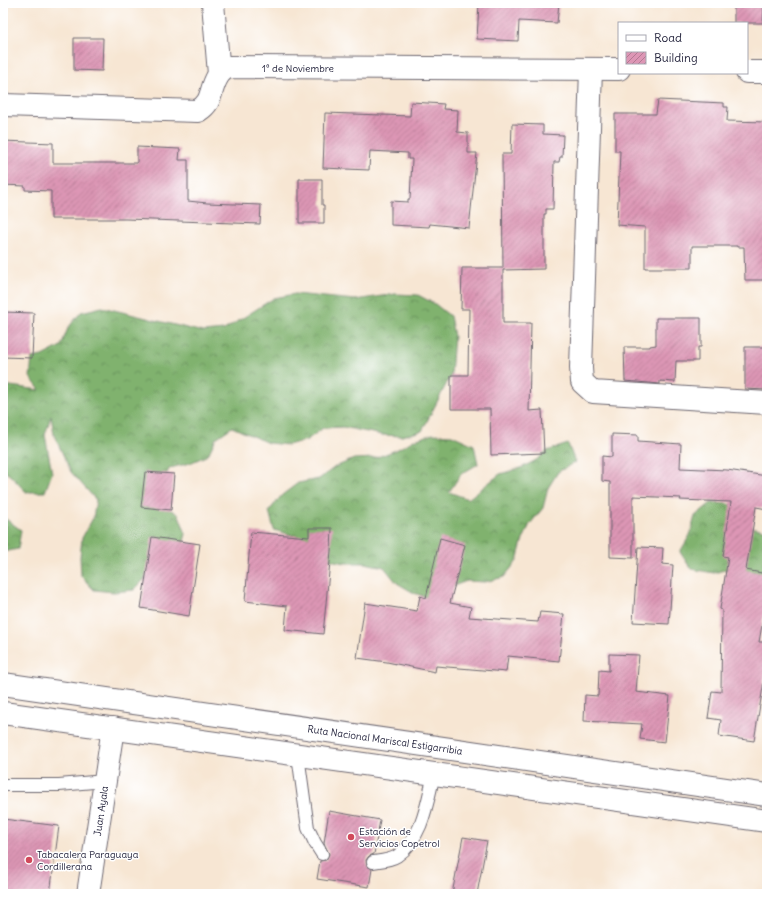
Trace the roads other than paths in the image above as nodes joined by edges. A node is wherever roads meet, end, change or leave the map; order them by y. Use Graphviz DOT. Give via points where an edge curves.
graph roads {
  1 [pos="212,3"];
  2 [pos="591,69"];
  3 [pos="618,69"];
  4 [pos="748,72"];
  5 [pos="767,72"];
  6 [pos="219,74"];
  7 [pos="3,105"];
  8 [pos="767,403"];
  9 [pos="3,684"];
  10 [pos="3,713"];
  11 [pos="113,728"];
  12 [pos="298,755"];
  13 [pos="434,774"];
  14 [pos="105,781"];
  15 [pos="3,785"];
  16 [pos="767,794"];
  17 [pos="767,821"];
  18 [pos="322,854"];
  19 [pos="373,862"];
  20 [pos="88,894"];
  1 -- 6 [label="main road"];
  2 -- 3 [label="main road, 1º de Noviembre"];
  2 -- 6 [label="main road, 1º de Noviembre" via="227,67"];
  2 -- 8 [label="main road" via="582,382 593,392"];
  4 -- 5 [label="main road"];
  6 -- 7 [label="main road" via="210,100 198,111"];
  9 -- 16 [label="main road, Ruta Nacional Mariscal Estigarribia"];
  10 -- 11 [label="main road"];
  11 -- 12 [label="main road"];
  11 -- 14 [label="main road, Juan Ayala"];
  12 -- 13 [label="main road"];
  12 -- 18 [label="lane" via="308,828"];
  13 -- 17 [label="main road"];
  13 -- 19 [label="lane" via="426,810 411,842 396,857"];
  14 -- 15 [label="lane" via="59,785"];
  14 -- 20 [label="main road, Juan Ayala"];
}
